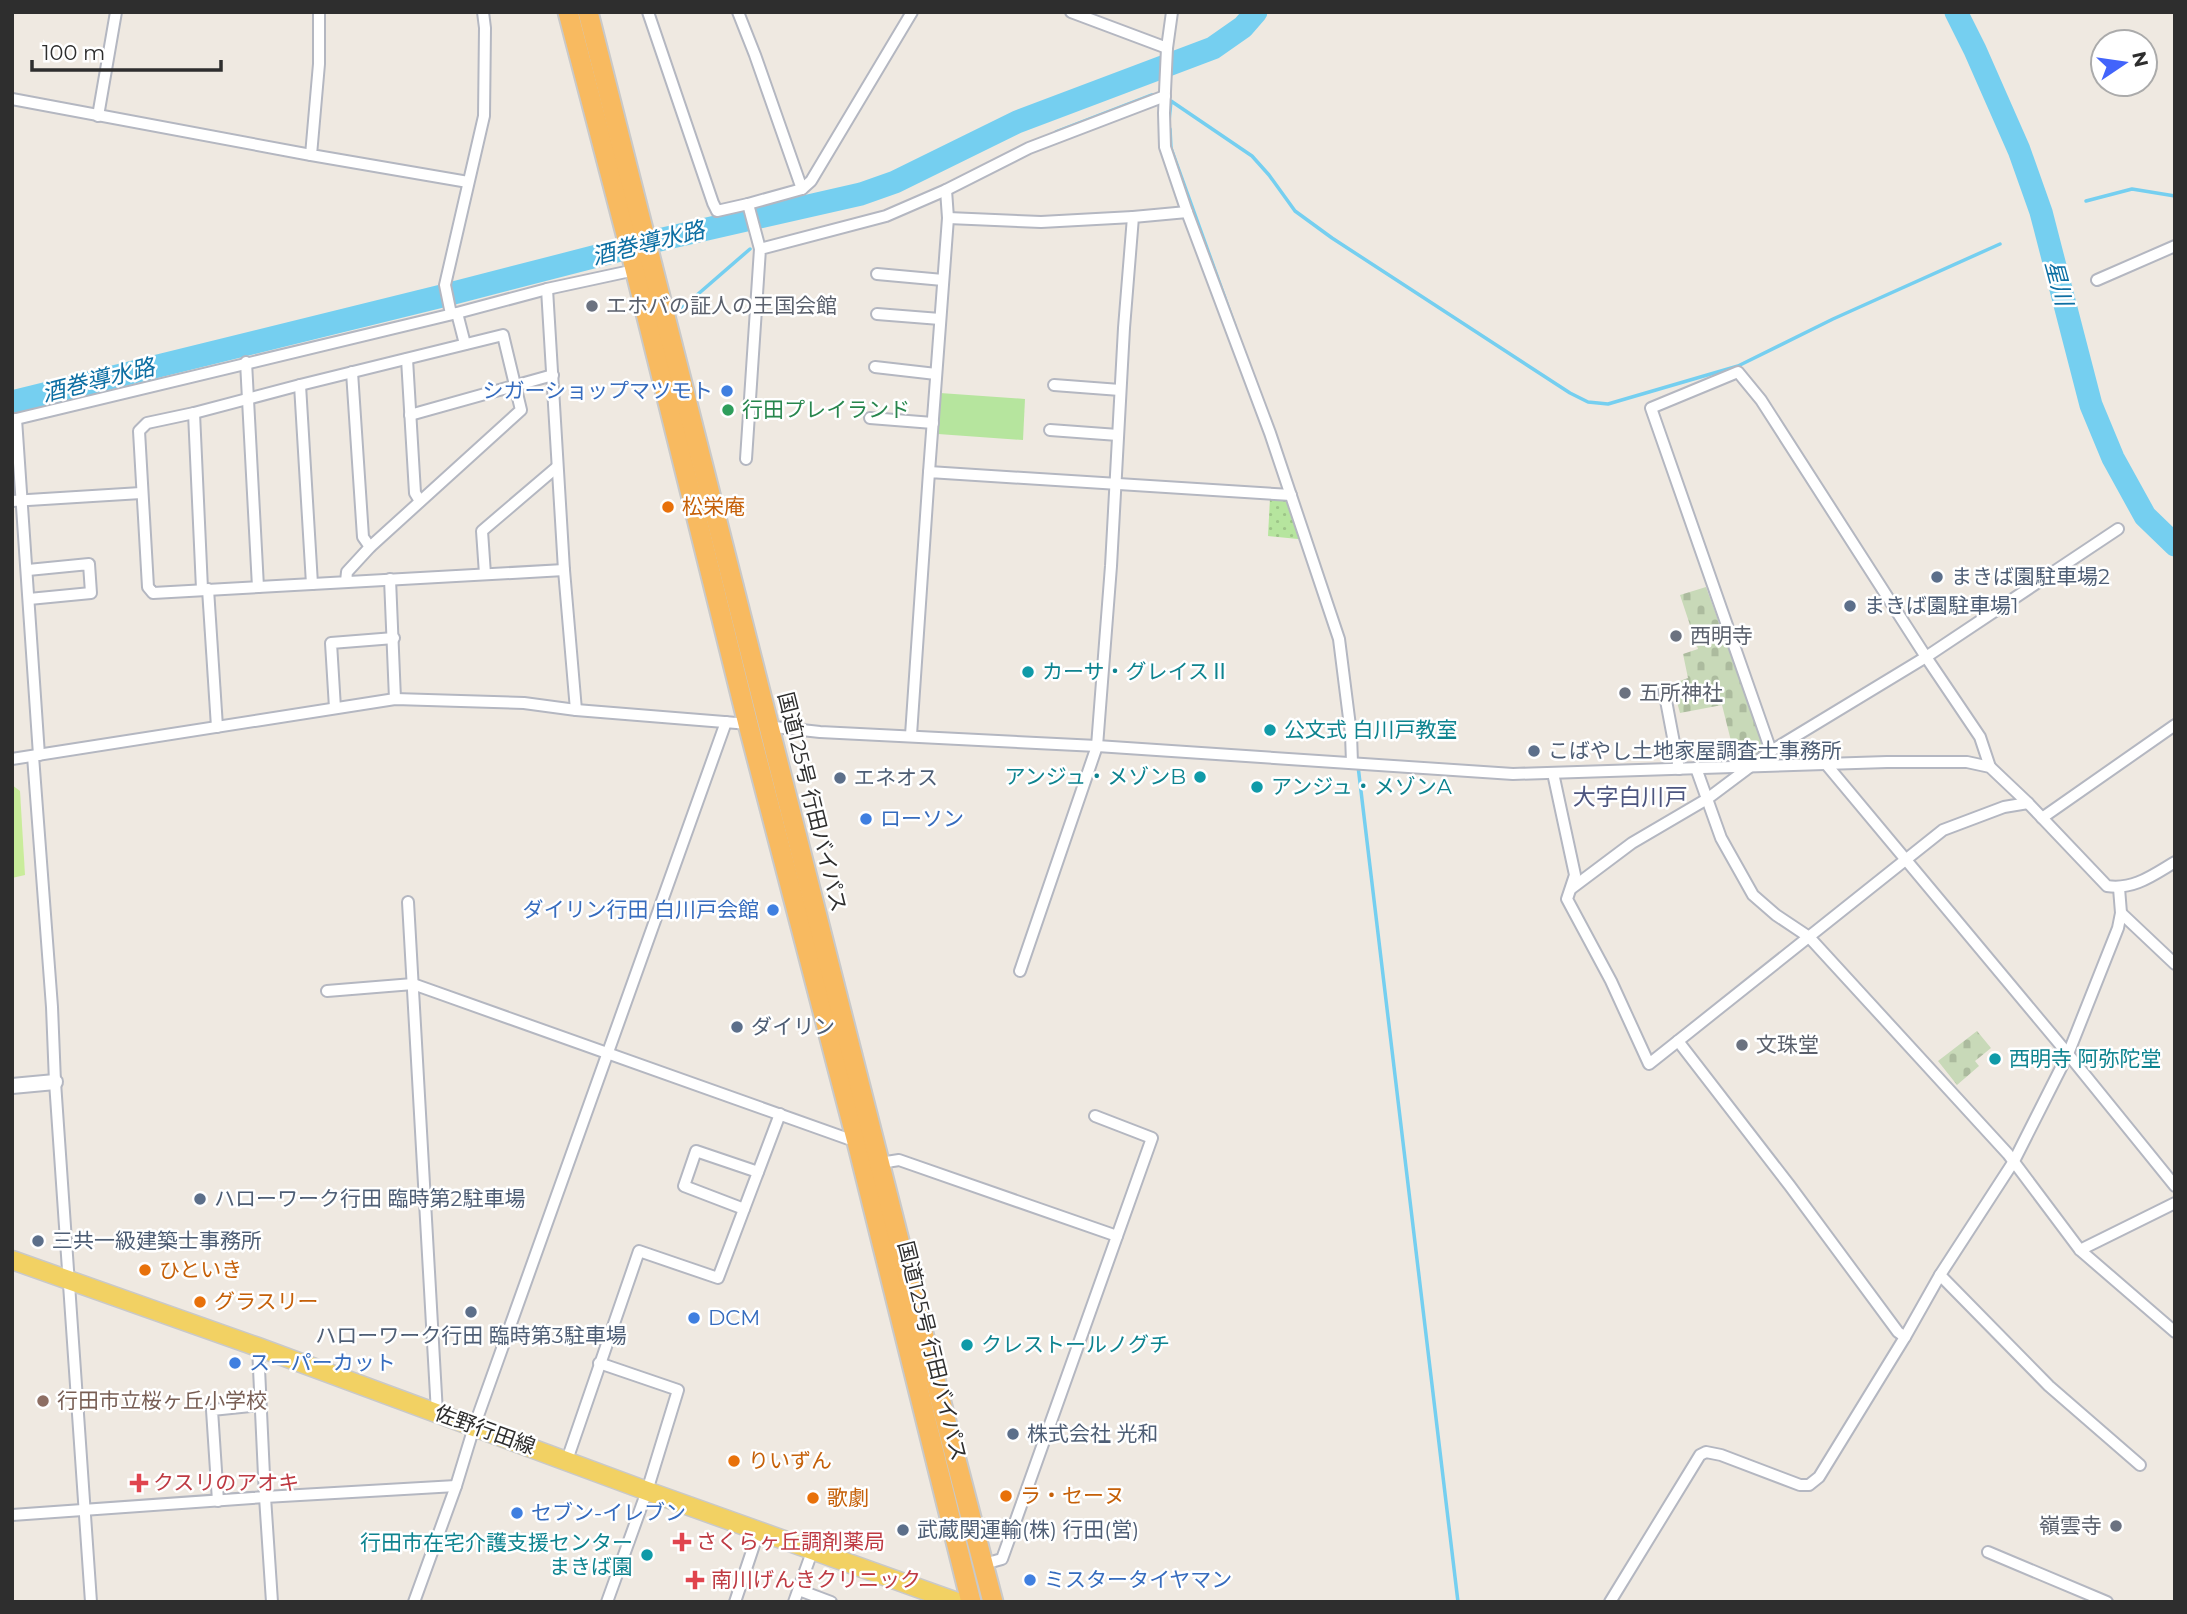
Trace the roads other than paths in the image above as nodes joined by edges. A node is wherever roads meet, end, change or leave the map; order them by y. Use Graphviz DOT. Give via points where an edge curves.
graph roads {
  1 [pos="116,12"];
  2 [pos="319,12"];
  3 [pos="483,12"];
  4 [pos="568,12"];
  5 [pos="588,12"];
  6 [pos="648,12"];
  7 [pos="738,12"];
  8 [pos="912,12"];
  9 [pos="1071,12"];
  10 [pos="1172,12"];
  11 [pos="1167,51"];
  12 [pos="1165,96"];
  13 [pos="12,99"];
  14 [pos="98,116"];
  15 [pos="311,155"];
  16 [pos="468,183"];
  17 [pos="802,189"];
  18 [pos="946,190"];
  19 [pos="749,207"];
  20 [pos="1187,212"];
  21 [pos="1133,217"];
  22 [pos="948,218"];
  23 [pos="634,233"];
  24 [pos="2175,246"];
  25 [pos="760,249"];
  26 [pos="640,266"];
  27 [pos="877,274"];
  28 [pos="943,280"];
  29 [pos="2097,280"];
  30 [pos="547,289"];
  31 [pos="453,311"];
  32 [pos="877,314"];
  33 [pos="940,319"];
  34 [pos="465,344"];
  35 [pos="407,359"];
  36 [pos="246,362"];
  37 [pos="875,367"];
  38 [pos="352,372"];
  39 [pos="936,374"];
  40 [pos="552,375"];
  41 [pos="516,384"];
  42 [pos="300,385"];
  43 [pos="1054,385"];
  44 [pos="1120,390"];
  45 [pos="247,399"];
  46 [pos="194,413"];
  47 [pos="411,415"];
  48 [pos="870,418"];
  49 [pos="14,419"];
  50 [pos="933,423"];
  51 [pos="1050,430"];
  52 [pos="1118,435"];
  53 [pos="746,459"];
  54 [pos="557,467"];
  55 [pos="929,472"];
  56 [pos="1116,485"];
  57 [pos="141,493"];
  58 [pos="1291,495"];
  59 [pos="18,501"];
  60 [pos="420,501"];
  61 [pos="2118,529"];
  62 [pos="370,547"];
  63 [pos="28,570"];
  64 [pos="564,570"];
  65 [pos="485,574"];
  66 [pos="390,579"];
  67 [pos="346,581"];
  68 [pos="312,583"];
  69 [pos="258,587"];
  70 [pos="205,589"];
  71 [pos="29,598"];
  72 [pos="394,638"];
  73 [pos="1926,657"];
  74 [pos="1664,690"];
  75 [pos="395,699"];
  76 [pos="334,708"];
  77 [pos="576,710"];
  78 [pos="726,722"];
  79 [pos="748,724"];
  80 [pos="2175,725"];
  81 [pos="770,726"];
  82 [pos="217,727"];
  83 [pos="911,735"];
  84 [pos="1097,746"];
  85 [pos="1771,751"];
  86 [pos="36,755"];
  87 [pos="12,759"];
  88 [pos="1352,763"];
  89 [pos="1826,764"];
  90 [pos="1752,766"];
  91 [pos="1990,767"];
  92 [pos="1696,768"];
  93 [pos="1679,769"];
  94 [pos="1553,773"];
  95 [pos="1707,799"];
  96 [pos="2028,803"];
  97 [pos="2042,818"];
  98 [pos="1906,859"];
  99 [pos="2175,862"];
  100 [pos="1572,888"];
  101 [pos="2119,888"];
  102 [pos="408,902"];
  103 [pos="2121,913"];
  104 [pos="1809,937"];
  105 [pos="2175,964"];
  106 [pos="1020,971"];
  107 [pos="413,984"];
  108 [pos="327,991"];
  109 [pos="1678,1041"];
  110 [pos="609,1054"];
  111 [pos="2068,1054"];
  112 [pos="55,1082"];
  113 [pos="12,1086"];
  114 [pos="780,1114"];
  115 [pos="1095,1116"];
  116 [pos="857,1142"];
  117 [pos="2014,1161"];
  118 [pos="880,1163"];
  119 [pos="758,1172"];
  120 [pos="2175,1186"];
  121 [pos="2175,1203"];
  122 [pos="744,1209"];
  123 [pos="1117,1236"];
  124 [pos="2080,1250"];
  125 [pos="12,1259"];
  126 [pos="1940,1275"];
  127 [pos="69,1280"];
  128 [pos="2175,1332"];
  129 [pos="1905,1337"];
  130 [pos="258,1346"];
  131 [pos="599,1363"];
  132 [pos="260,1405"];
  133 [pos="437,1413"];
  134 [pos="474,1427"];
  135 [pos="567,1460"];
  136 [pos="2140,1465"];
  137 [pos="456,1486"];
  138 [pos="647,1491"];
  139 [pos="265,1497"];
  140 [pos="218,1501"];
  141 [pos="86,1511"];
  142 [pos="12,1515"];
  143 [pos="760,1530"];
  144 [pos="813,1549"];
  145 [pos="1988,1552"];
  146 [pos="984,1564"];
  147 [pos="799,1590"];
  148 [pos="91,1602"];
  149 [pos="272,1602"];
  150 [pos="414,1602"];
  151 [pos="607,1602"];
  152 [pos="734,1602"];
  153 [pos="794,1602"];
  154 [pos="831,1602"];
  155 [pos="957,1602"];
  156 [pos="971,1602"];
  157 [pos="993,1602"];
  158 [pos="1610,1602"];
  159 [pos="2107,1602"];
  1 -- 14 [label="street"];
  2 -- 15 [label="street"];
  3 -- 16 [label="street" via="484,116"];
  4 -- 23 [label="highway, 国道125号 行田バイパス"];
  5 -- 23 [label="highway, 国道125号 行田バイパス"];
  6 -- 19 [label="street" via="717,211"];
  7 -- 17 [label="street"];
  8 -- 17 [label="street"];
  9 -- 11 [label="street"];
  10 -- 11 [label="street"];
  11 -- 12 [label="street"];
  12 -- 18 [label="street" via="1029,148"];
  12 -- 20 [label="street" via="1165,146"];
  13 -- 14 [label="street"];
  14 -- 15 [label="street"];
  15 -- 16 [label="street"];
  16 -- 31 [label="street" via="445,285"];
  17 -- 19 [label="street"];
  18 -- 22 [label="street"];
  18 -- 25 [label="street" via="886,216"];
  19 -- 25 [label="street"];
  20 -- 21 [label="street"];
  20 -- 58 [label="street"];
  21 -- 22 [label="street" via="1041,222"];
  21 -- 44 [label="street"];
  22 -- 28 [label="street"];
  23 -- 26 [label="highway, 国道125号 行田バイパス"];
  24 -- 29 [label="street"];
  25 -- 53 [label="street"];
  26 -- 30 [label="street"];
  26 -- 79 [label="highway, 国道125号 行田バイパス"];
  26 -- 81 [label="highway, 国道125号 行田バイパス"];
  27 -- 28 [label="street"];
  28 -- 33 [label="street"];
  30 -- 31 [label="street"];
  30 -- 40 [label="street"];
  31 -- 34 [label="street"];
  31 -- 36 [label="street"];
  32 -- 33 [label="street"];
  33 -- 39 [label="street"];
  34 -- 35 [label="street"];
  34 -- 41 [label="street" via="503,335"];
  35 -- 38 [label="street"];
  35 -- 47 [label="street"];
  36 -- 45 [label="street"];
  36 -- 49 [label="street"];
  37 -- 39 [label="street"];
  38 -- 42 [label="street"];
  38 -- 62 [label="street" via="363,537"];
  39 -- 50 [label="street"];
  40 -- 41 [label="street"];
  40 -- 54 [label="street"];
  41 -- 47 [label="street"];
  41 -- 60 [label="street" via="521,410"];
  42 -- 45 [label="street"];
  42 -- 68 [label="street"];
  43 -- 44 [label="street"];
  44 -- 52 [label="street"];
  45 -- 46 [label="street"];
  45 -- 69 [label="street"];
  46 -- 57 [label="street" via="147,423 139,431"];
  46 -- 70 [label="street"];
  47 -- 60 [label="street" via="415,493"];
  48 -- 50 [label="street"];
  49 -- 59 [label="street"];
  50 -- 55 [label="street"];
  51 -- 52 [label="street"];
  52 -- 56 [label="street"];
  54 -- 64 [label="street"];
  54 -- 65 [label="street" via="482,531"];
  55 -- 56 [label="street"];
  55 -- 83 [label="street"];
  56 -- 58 [label="street"];
  56 -- 84 [label="street"];
  57 -- 59 [label="street"];
  57 -- 70 [label="street" via="148,587 153,593"];
  58 -- 88 [label="street" via="1339,639"];
  59 -- 63 [label="street"];
  60 -- 62 [label="street"];
  61 -- 73 [label="street"];
  62 -- 67 [label="street" via="347,572"];
  63 -- 71 [label="street"];
  63 -- 71 [label="street" via="89,565 91,593"];
  64 -- 65 [label="street"];
  64 -- 77 [label="street"];
  65 -- 66 [label="street"];
  66 -- 67 [label="street"];
  66 -- 72 [label="street"];
  67 -- 68 [label="street"];
  68 -- 69 [label="street"];
  69 -- 70 [label="street"];
  70 -- 82 [label="street"];
  71 -- 86 [label="street"];
  72 -- 75 [label="street"];
  72 -- 76 [label="street" via="331,643"];
  73 -- 85 [label="street"];
  73 -- 85 [label="street" via="1761,400 1738,372 1651,408"];
  73 -- 91 [label="street" via="1980,737"];
  74 -- 93 [label="street"];
  75 -- 76 [label="street"];
  75 -- 77 [label="street" via="524,703"];
  76 -- 82 [label="street"];
  77 -- 78 [label="street"];
  78 -- 79 [label="street"];
  78 -- 110 [label="street"];
  79 -- 81 [label="street"];
  79 -- 116 [label="highway, 国道125号 行田バイパス"];
  80 -- 97 [label="street"];
  81 -- 83 [label="street"];
  81 -- 118 [label="highway, 国道125号 行田バイパス"];
  82 -- 86 [label="street"];
  83 -- 84 [label="street"];
  84 -- 88 [label="street"];
  84 -- 106 [label="street"];
  85 -- 90 [label="street"];
  86 -- 87 [label="street"];
  86 -- 112 [label="street"];
  88 -- 94 [label="street"];
  89 -- 90 [label="street"];
  89 -- 91 [label="street" via="1967,762"];
  89 -- 98 [label="street"];
  90 -- 92 [label="street"];
  90 -- 95 [label="street"];
  91 -- 96 [label="street"];
  92 -- 93 [label="street"];
  92 -- 95 [label="street"];
  93 -- 94 [label="street"];
  94 -- 100 [label="street" via="1575,876"];
  95 -- 100 [label="street" via="1632,843"];
  95 -- 104 [label="street" via="1721,838 1753,895"];
  96 -- 97 [label="street"];
  96 -- 98 [label="street" via="1943,830"];
  97 -- 101 [label="street" via="2107,886"];
  98 -- 104 [label="street"];
  98 -- 111 [label="street"];
  99 -- 101 [label="street" via="2139,883"];
  100 -- 109 [label="street" via="1567,899 1649,1064"];
  101 -- 103 [label="street"];
  102 -- 107 [label="street"];
  103 -- 105 [label="street"];
  103 -- 111 [label="street"];
  104 -- 109 [label="street"];
  104 -- 117 [label="street"];
  107 -- 108 [label="street"];
  107 -- 110 [label="street"];
  107 -- 133 [label="street"];
  109 -- 129 [label="street"];
  110 -- 114 [label="street"];
  110 -- 134 [label="street"];
  111 -- 117 [label="street"];
  111 -- 120 [label="street"];
  112 -- 113 [label="street"];
  112 -- 127 [label="street"];
  114 -- 116 [label="street"];
  114 -- 119 [label="street"];
  115 -- 123 [label="street" via="1152,1138"];
  116 -- 156 [label="highway, 国道125号 行田バイパス"];
  117 -- 124 [label="street"];
  117 -- 126 [label="street"];
  118 -- 123 [label="street" via="899,1160"];
  118 -- 146 [label="highway, 国道125号 行田バイパス"];
  119 -- 122 [label="street"];
  119 -- 122 [label="street" via="696,1151 684,1186"];
  121 -- 124 [label="street"];
  122 -- 131 [label="street" via="719,1278 639,1251"];
  123 -- 146 [label="street" via="1002,1559"];
  124 -- 128 [label="street"];
  125 -- 127 [label="main road, 佐野行田線"];
  126 -- 129 [label="street"];
  126 -- 136 [label="street" via="2049,1386"];
  127 -- 130 [label="main road, 佐野行田線"];
  127 -- 141 [label="street"];
  129 -- 158 [label="street" via="1819,1477 1809,1485 1721,1455 1700,1455"];
  130 -- 132 [label="street"];
  130 -- 133 [label="main road, 佐野行田線"];
  131 -- 135 [label="street"];
  131 -- 138 [label="street" via="678,1390"];
  132 -- 139 [label="street"];
  132 -- 140 [label="street" via="212,1410"];
  133 -- 134 [label="main road, 佐野行田線"];
  134 -- 135 [label="main road, 佐野行田線"];
  134 -- 137 [label="street"];
  135 -- 138 [label="main road, 佐野行田線"];
  137 -- 139 [label="street"];
  137 -- 150 [label="street"];
  138 -- 143 [label="main road, 佐野行田線"];
  138 -- 151 [label="street"];
  139 -- 140 [label="street"];
  139 -- 149 [label="street"];
  140 -- 141 [label="street"];
  141 -- 142 [label="street"];
  141 -- 148 [label="street"];
  143 -- 144 [label="main road, 佐野行田線"];
  143 -- 152 [label="street"];
  144 -- 147 [label="street"];
  144 -- 155 [label="main road, 佐野行田線"];
  145 -- 159 [label="street"];
  146 -- 157 [label="highway, 国道125号 行田バイパス"];
  147 -- 153 [label="street"];
  147 -- 154 [label="street"];
}
